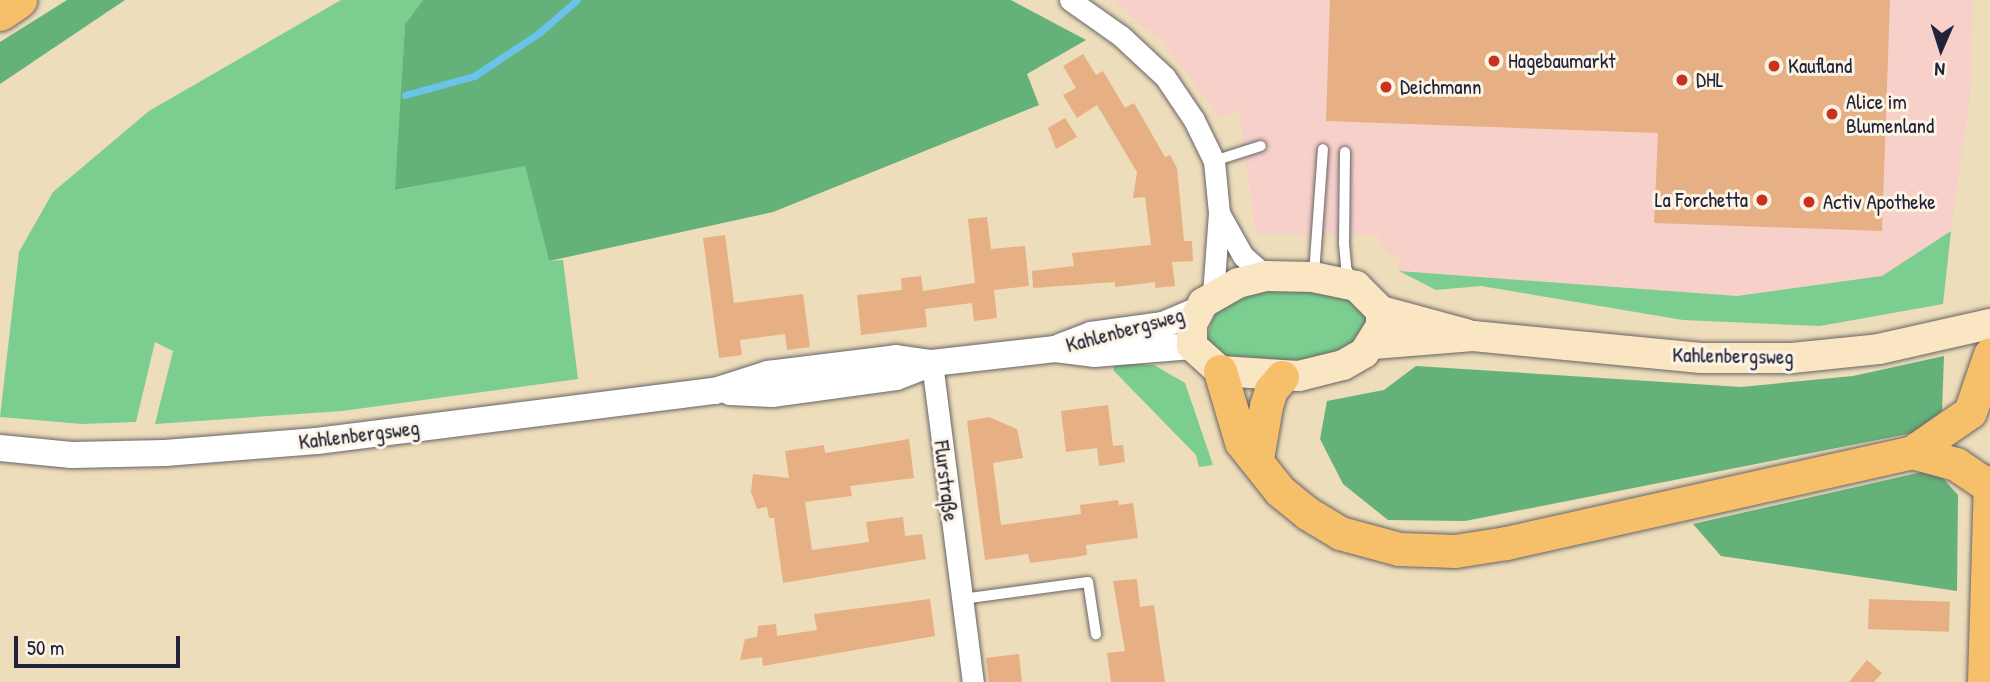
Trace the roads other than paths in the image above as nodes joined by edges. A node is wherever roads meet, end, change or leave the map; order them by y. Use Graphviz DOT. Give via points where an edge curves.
graph roads {
  1 [pos="18,0"];
  2 [pos="1070,0"];
  3 [pos="0,12"];
  4 [pos="1261,146"];
  5 [pos="1323,149"];
  6 [pos="1345,152"];
  7 [pos="1214,161"];
  8 [pos="1219,213"];
  9 [pos="1266,276"];
  10 [pos="1313,277"];
  11 [pos="1356,286"];
  12 [pos="1205,303"];
  13 [pos="1381,311"];
  14 [pos="1990,324"];
  15 [pos="1473,336"];
  16 [pos="1373,344"];
  17 [pos="1192,346"];
  18 [pos="1055,349"];
  19 [pos="1990,354"];
  20 [pos="932,363"];
  21 [pos="1220,371"];
  22 [pos="1282,377"];
  23 [pos="1,449"];
  24 [pos="1912,453"];
  25 [pos="1258,460"];
  26 [pos="1990,484"];
  27 [pos="962,598"];
  28 [pos="1096,634"];
  29 [pos="972,682"];
  30 [pos="1984,682"];
  1 -- 3 [label="highway"];
  2 -- 7 [label="street" via="1121,36 1165,77"];
  4 -- 7 [label="lane"];
  5 -- 10 [label="lane" via="1320,234"];
  6 -- 11 [label="lane" via="1346,268"];
  7 -- 8 [label="street"];
  8 -- 9 [label="street" via="1243,256"];
  8 -- 12 [label="street"];
  9 -- 10 [label="main road, Kahlenbergsweg"];
  9 -- 12 [label="main road, Kahlenbergsweg"];
  10 -- 11 [label="main road, Kahlenbergsweg"];
  11 -- 13 [label="main road, Kahlenbergsweg"];
  12 -- 17 [label="main road, Kahlenbergsweg"];
  12 -- 18 [label="street, Kahlenbergsweg" via="1163,325 1091,335"];
  13 -- 15 [label="main road, Kahlenbergsweg"];
  13 -- 16 [label="main road"];
  14 -- 15 [label="main road, Kahlenbergsweg" via="1879,349 1791,358 1702,358"];
  15 -- 16 [label="main road, Kahlenbergsweg"];
  16 -- 22 [label="main road" via="1343,365"];
  17 -- 18 [label="street, Kahlenbergsweg" via="1094,354"];
  17 -- 21 [label="main road, Kahlenbergsweg"];
  18 -- 20 [label="street, Kahlenbergsweg"];
  19 -- 24 [label="main road" via="1970,412"];
  20 -- 23 [label="street, Kahlenbergsweg" via="896,377 772,394 715,391 290,443 165,453"];
  20 -- 27 [label="street, Flurstraße"];
  21 -- 22 [label="main road"];
  21 -- 25 [label="main road" via="1241,442"];
  22 -- 25 [label="main road" via="1266,406"];
  24 -- 25 [label="main road" via="1455,551 1399,549 1340,533 1280,491"];
  24 -- 26 [label="main road" via="1955,464"];
  26 -- 30 [label="main road"];
  27 -- 28 [label="lane" via="1088,582"];
  27 -- 29 [label="street, Flurstraße"];
}
